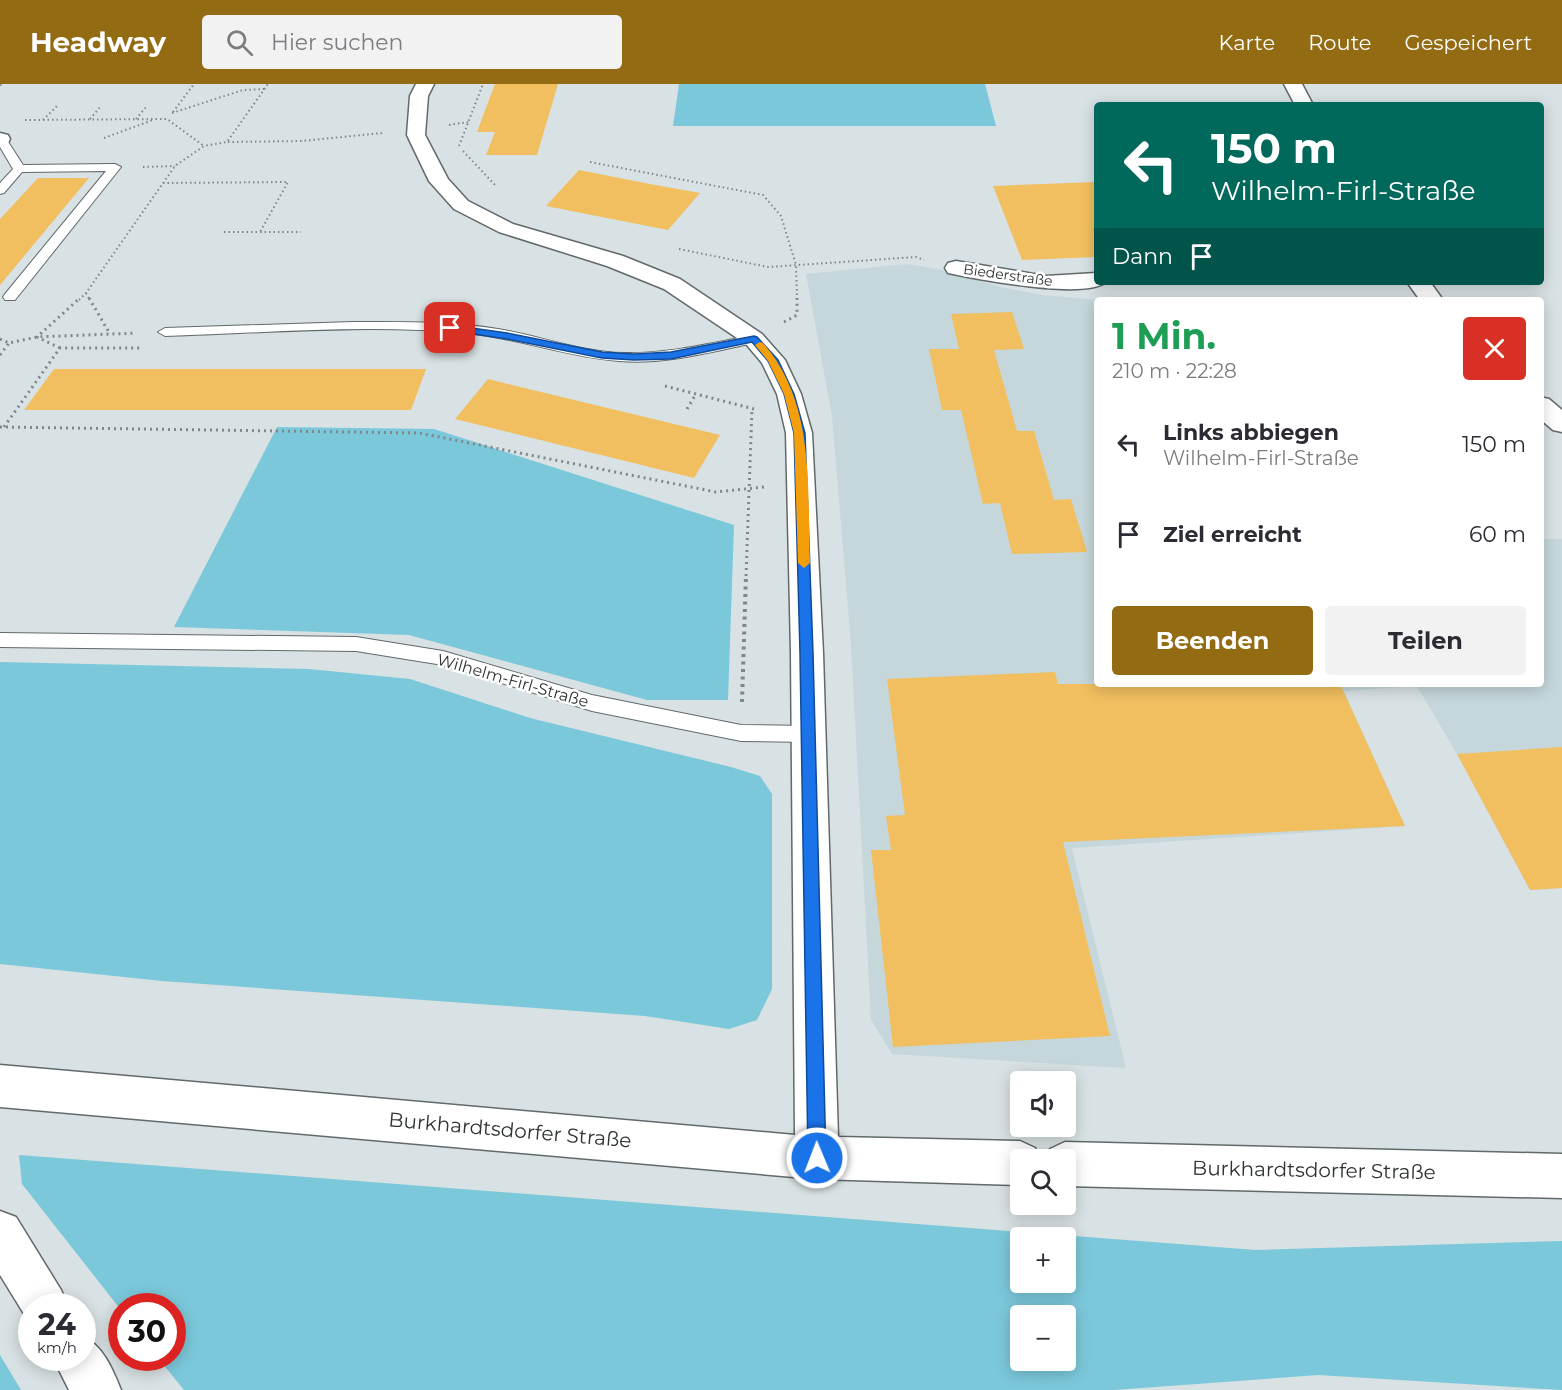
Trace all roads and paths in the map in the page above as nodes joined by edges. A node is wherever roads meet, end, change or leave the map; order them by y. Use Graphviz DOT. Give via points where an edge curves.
graph roads {
  1 [pos="4,84"];
  2 [pos="194,84"];
  3 [pos="268,84"];
  4 [pos="425,84"];
  5 [pos="483,84"];
  6 [pos="1293,84"];
  7 [pos="0,85"];
  8 [pos="265,89"];
  9 [pos="1302,102"];
  10 [pos="57,106"];
  11 [pos="101,106"];
  12 [pos="147,106"];
  13 [pos="172,113"];
  14 [pos="89,119"];
  15 [pos="136,119"];
  16 [pos="167,119"];
  17 [pos="43,120"];
  18 [pos="416,130"];
  19 [pos="0,139"];
  20 [pos="227,142"];
  21 [pos="204,146"];
  22 [pos="590,162"];
  23 [pos="175,166"];
  24 [pos="134,167"];
  25 [pos="19,170"];
  26 [pos="163,183"];
  27 [pos="496,186"];
  28 [pos="0,189"];
  29 [pos="224,232"];
  30 [pos="260,232"];
  31 [pos="301,232"];
  32 [pos="678,249"];
  33 [pos="796,265"];
  34 [pos="956,268"];
  35 [pos="1094,280"];
  36 [pos="1420,285"];
  37 [pos="86,293"];
  38 [pos="10,297"];
  39 [pos="1430,297"];
  40 [pos="165,332"];
  41 [pos="143,333"];
  42 [pos="110,334"];
  43 [pos="37,337"];
  44 [pos="0,339"];
  45 [pos="754,339"];
  46 [pos="9,343"];
  47 [pos="60,348"];
  48 [pos="144,348"];
  49 [pos="0,355"];
  50 [pos="650,357"];
  51 [pos="696,394"];
  52 [pos="1544,408"];
  53 [pos="687,409"];
  54 [pos="752,409"];
  55 [pos="793,410"];
  56 [pos="1562,424"];
  57 [pos="2,427"];
  58 [pos="801,483"];
  59 [pos="750,489"];
  60 [pos="0,640"];
  61 [pos="741,733"];
  62 [pos="808,734"];
  63 [pos="0,1086"];
  64 [pos="817,1158"];
  65 [pos="1010,1163"];
  66 [pos="1076,1164"];
  67 [pos="1562,1176"];
  68 [pos="0,1233"];
  69 [pos="37,1293"];
  70 [pos="85,1371"];
  71 [pos="97,1390"];
  1 -- 7 [label="path"];
  2 -- 13 [label="path"];
  3 -- 8 [label="path"];
  4 -- 18 [label="street" via="419,96"];
  5 -- 27 [label="path" via="459,146"];
  6 -- 9 [label="street"];
  8 -- 13 [label="path" via="243,90"];
  8 -- 20 [label="path"];
  10 -- 17 [label="path"];
  11 -- 14 [label="path"];
  12 -- 15 [label="path"];
  13 -- 16 [label="path"];
  14 -- 15 [label="path"];
  14 -- 17 [label="path"];
  15 -- 16 [label="path"];
  16 -- 21 [label="path"];
  17 -- 19 [label="path" via="26,120"];
  18 -- 20 [label="path" via="302,141"];
  18 -- 45 [label="street" via="439,181 461,205 506,228 615,261 672,284"];
  19 -- 25 [label="lane"];
  20 -- 21 [label="path"];
  21 -- 23 [label="path"];
  22 -- 33 [label="path" via="763,195 782,216"];
  23 -- 24 [label="path"];
  23 -- 26 [label="path"];
  25 -- 28 [label="lane"];
  25 -- 38 [label="lane" via="114,167"];
  26 -- 30 [label="path" via="288,182"];
  26 -- 37 [label="path"];
  29 -- 30 [label="path"];
  30 -- 31 [label="path"];
  32 -- 33 [label="path" via="768,267"];
  33 -- 34 [label="path" via="916,257"];
  33 -- 45 [label="path" via="797,315"];
  34 -- 35 [label="street, Biederstraße" via="1046,283"];
  36 -- 39 [label="street"];
  37 -- 42 [label="path"];
  37 -- 43 [label="path"];
  40 -- 50 [label="lane" via="411,326 469,329 602,355"];
  41 -- 42 [label="path"];
  42 -- 43 [label="path"];
  43 -- 46 [label="path"];
  43 -- 47 [label="path"];
  44 -- 46 [label="path"];
  45 -- 50 [label="lane"];
  45 -- 55 [label="street" via="773,360"];
  46 -- 49 [label="path"];
  47 -- 48 [label="path"];
  47 -- 57 [label="path"];
  50 -- 51 [label="path" via="653,383"];
  51 -- 53 [label="path"];
  51 -- 54 [label="path"];
  52 -- 56 [label="street"];
  54 -- 55 [label="path"];
  54 -- 59 [label="path"];
  55 -- 58 [label="street" via="799,433"];
  57 -- 59 [label="path" via="419,434 716,492"];
  58 -- 59 [label="path"];
  58 -- 62 [label="street"];
  59 -- 61 [label="path"];
  60 -- 61 [label="lane, Wilhelm-Firl-Straße" via="356,644 443,658 592,703"];
  61 -- 62 [label="lane, Wilhelm-Firl-Straße"];
  62 -- 64 [label="street"];
  63 -- 64 [label="street, Burkhardtsdorfer Straße"];
  64 -- 65 [label="street, Burkhardtsdorfer Straße"];
  66 -- 67 [label="street, Burkhardtsdorfer Straße"];
  68 -- 69 [label="street"];
  70 -- 71 [label="street"];
}
